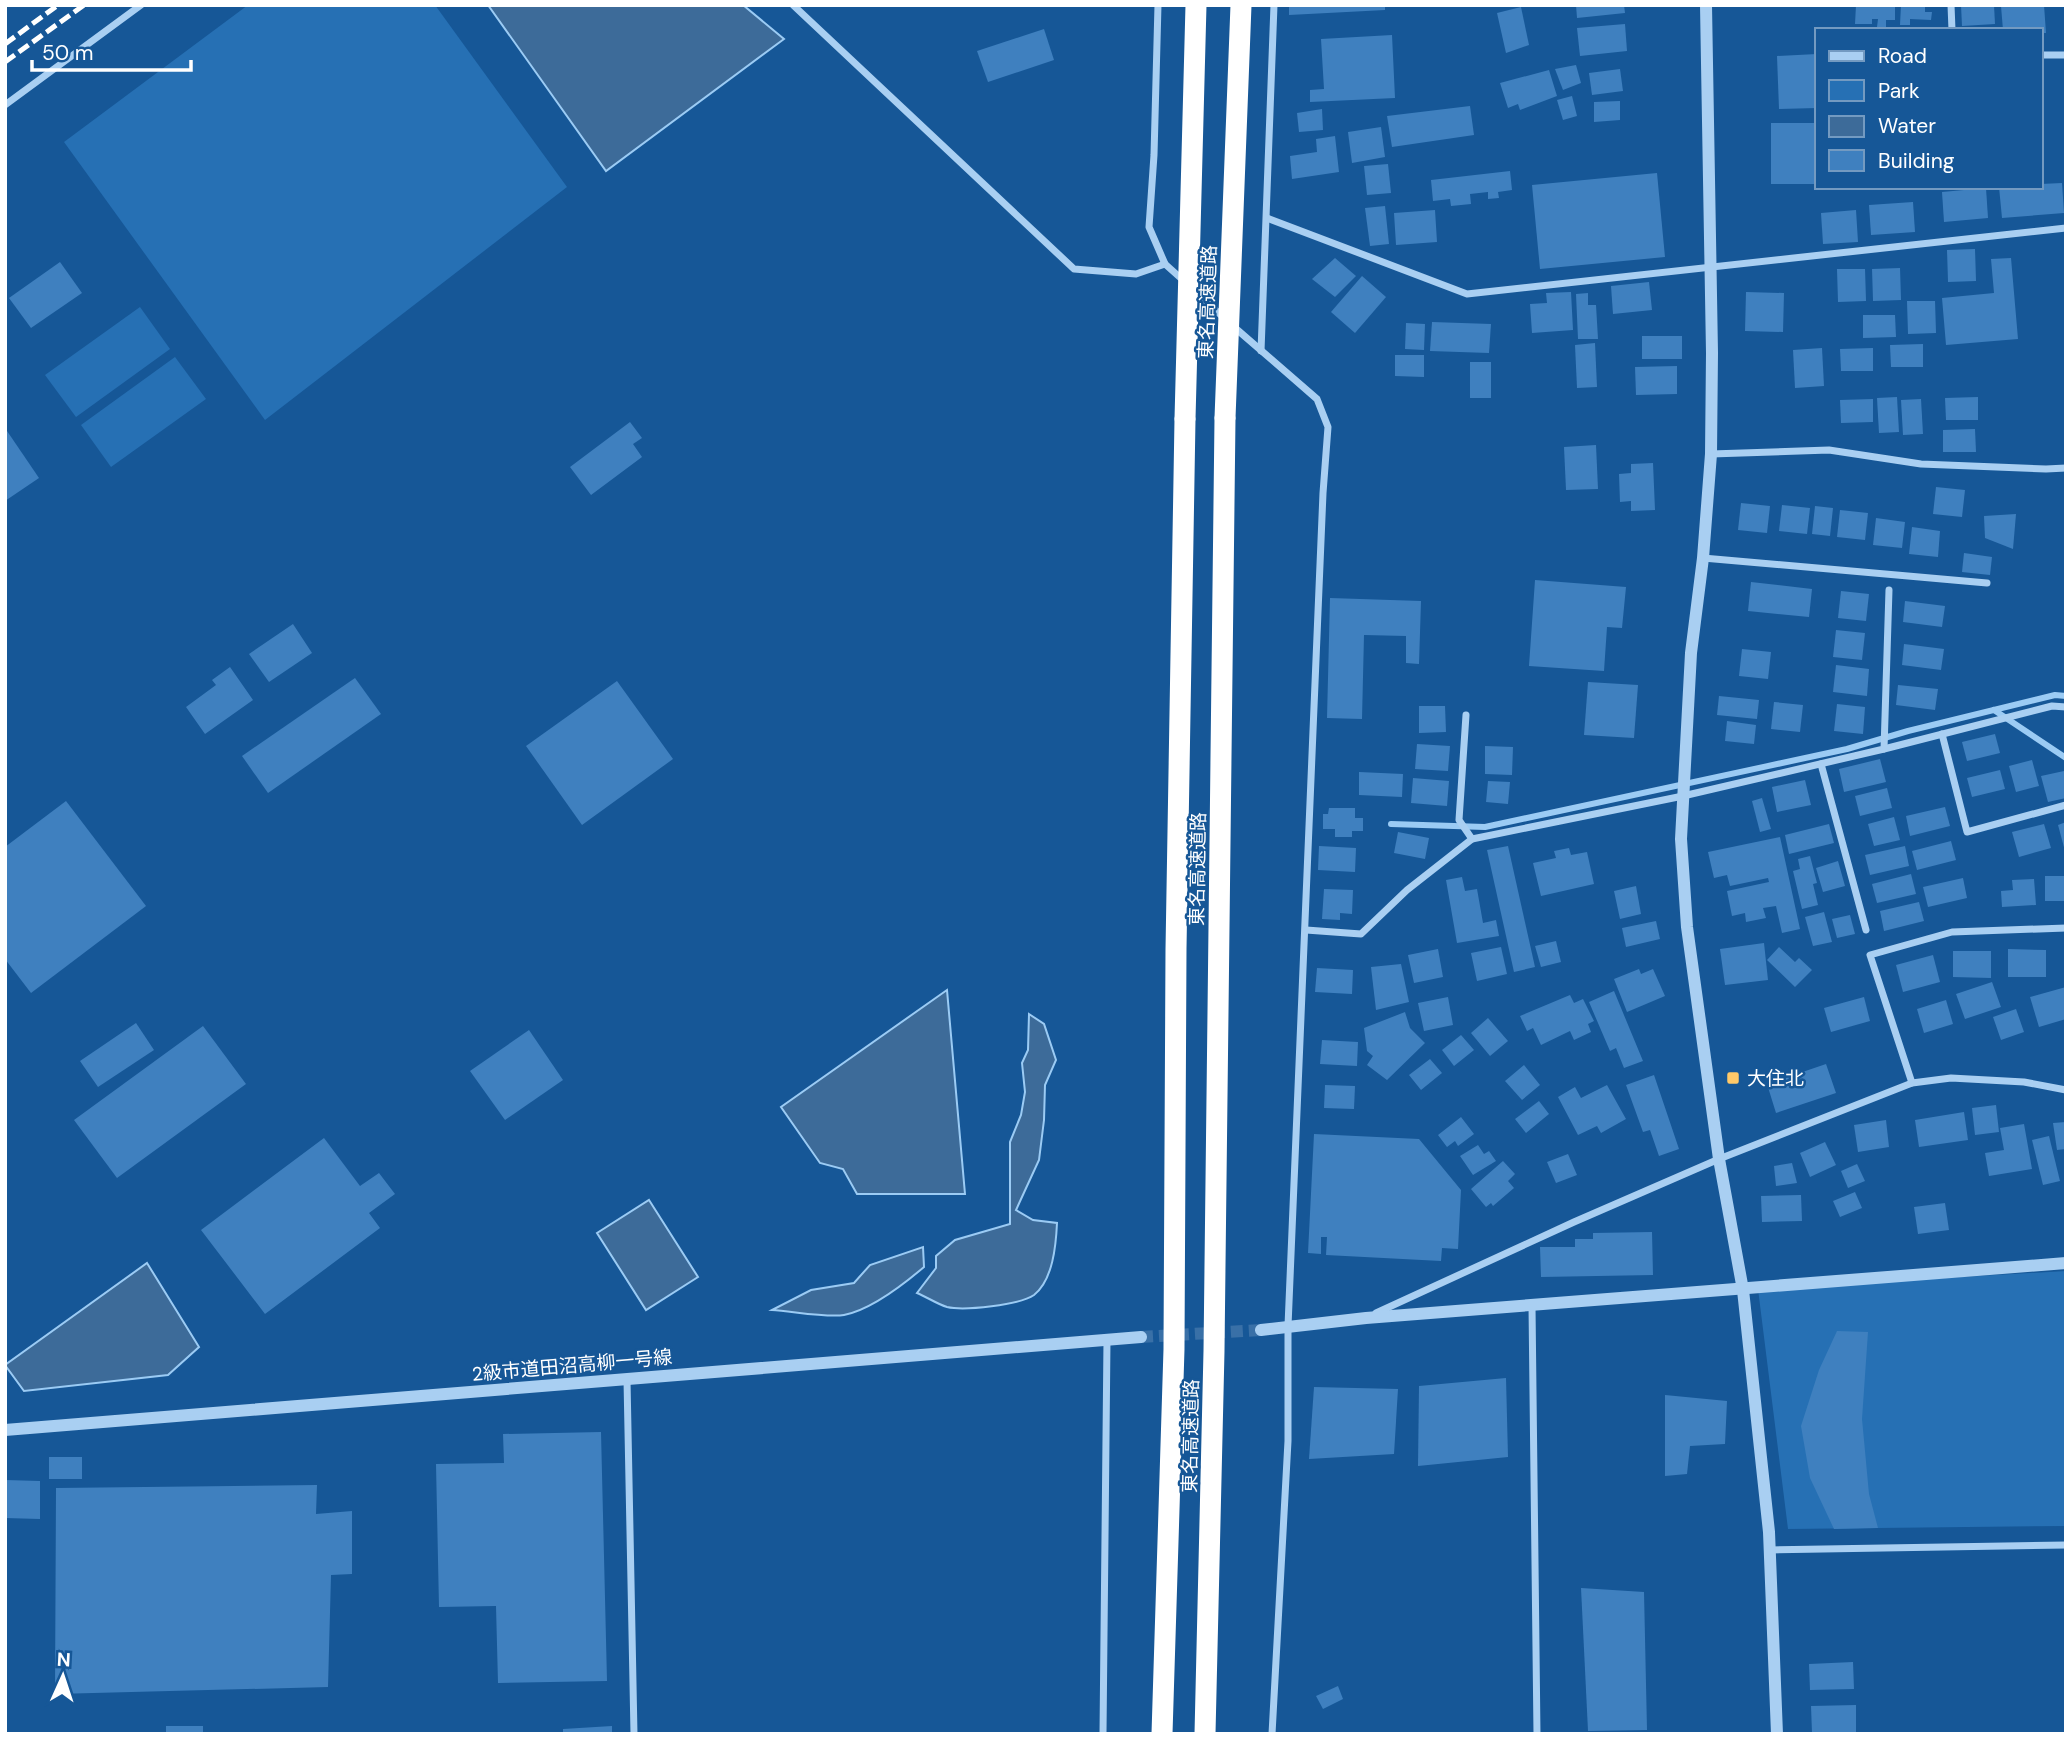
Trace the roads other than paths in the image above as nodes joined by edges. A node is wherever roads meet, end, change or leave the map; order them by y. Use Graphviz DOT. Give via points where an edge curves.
graph roads {
  1 [pos="141,5"];
  2 [pos="793,5"];
  3 [pos="1158,5"];
  4 [pos="1196,5"];
  5 [pos="1241,5"];
  6 [pos="1274,5"];
  7 [pos="1706,5"];
  8 [pos="1951,5"];
  9 [pos="1952,28"];
  10 [pos="2043,55"];
  11 [pos="2066,55"];
  12 [pos="5,105"];
  13 [pos="1267,218"];
  14 [pos="2066,228"];
  15 [pos="1166,264"];
  16 [pos="1710,267"];
  17 [pos="1261,351"];
  18 [pos="1711,454"];
  19 [pos="2066,468"];
  20 [pos="1703,558"];
  21 [pos="1987,583"];
  22 [pos="1889,590"];
  23 [pos="2066,707"];
  24 [pos="1466,715"];
  25 [pos="1942,734"];
  26 [pos="1884,749"];
  27 [pos="1821,764"];
  28 [pos="1683,796"];
  29 [pos="2066,805"];
  30 [pos="1472,839"];
  31 [pos="2066,928"];
  32 [pos="1306,930"];
  33 [pos="1866,930"];
  34 [pos="1912,1083"];
  35 [pos="2066,1090"];
  36 [pos="1719,1159"];
  37 [pos="2066,1263"];
  38 [pos="1743,1290"];
  39 [pos="1532,1306"];
  40 [pos="1366,1318"];
  41 [pos="1288,1326"];
  42 [pos="1261,1329"];
  43 [pos="1141,1337"];
  44 [pos="1107,1340"];
  45 [pos="626,1380"];
  46 [pos="5,1430"];
  47 [pos="2066,1545"];
  48 [pos="1770,1550"];
  49 [pos="634,1734"];
  50 [pos="1103,1734"];
  51 [pos="1162,1734"];
  52 [pos="1205,1734"];
  53 [pos="1272,1734"];
  54 [pos="1537,1734"];
  55 [pos="1777,1734"];
  1 -- 12 [label="street"];
  2 -- 15 [label="street" via="1074,270 1136,274"];
  3 -- 15 [label="street" via="1149,227"];
  4 -- 51 [label="highway, 東名高速道路, bridge" via="1176,949 1174,1349"];
  5 -- 52 [label="highway, 東名高速道路, bridge" via="1225,418"];
  6 -- 13 [label="street"];
  7 -- 16 [label="street"];
  8 -- 9 [label="street"];
  10 -- 11 [label="street"];
  13 -- 16 [label="street" via="1467,294"];
  13 -- 17 [label="street"];
  14 -- 16 [label="street"];
  15 -- 17 [label="street"];
  16 -- 18 [label="street"];
  17 -- 32 [label="street" via="1317,399 1328,427"];
  18 -- 19 [label="street" via="1829,450 1921,464"];
  18 -- 20 [label="street"];
  20 -- 21 [label="street"];
  20 -- 28 [label="street" via="1691,653"];
  22 -- 26 [label="street"];
  23 -- 25 [label="street" via="2052,706"];
  24 -- 30 [label="street" via="1459,820"];
  25 -- 26 [label="street"];
  25 -- 29 [label="street" via="1967,832"];
  26 -- 27 [label="street"];
  27 -- 28 [label="street"];
  27 -- 33 [label="street"];
  28 -- 30 [label="street"];
  28 -- 36 [label="street" via="1687,927"];
  30 -- 32 [label="street" via="1407,890 1361,934"];
  31 -- 34 [label="street" via="1952,932 1870,955"];
  32 -- 41 [label="street"];
  34 -- 35 [label="street" via="1951,1078 1999,1080"];
  34 -- 36 [label="street"];
  36 -- 38 [label="street"];
  36 -- 40 [label="street"];
  37 -- 38 [label="street"];
  38 -- 39 [label="street"];
  38 -- 48 [label="street"];
  39 -- 40 [label="street"];
  39 -- 54 [label="street"];
  40 -- 41 [label="street"];
  41 -- 42 [label="street"];
  41 -- 53 [label="street" via="1288,1441"];
  43 -- 44 [label="street, 2級市道田沼高柳一号線"];
  44 -- 45 [label="street, 2級市道田沼高柳一号線"];
  44 -- 50 [label="street"];
  45 -- 46 [label="street, 2級市道田沼高柳一号線"];
  45 -- 49 [label="street"];
  47 -- 48 [label="street"];
  48 -- 55 [label="street"];
}
